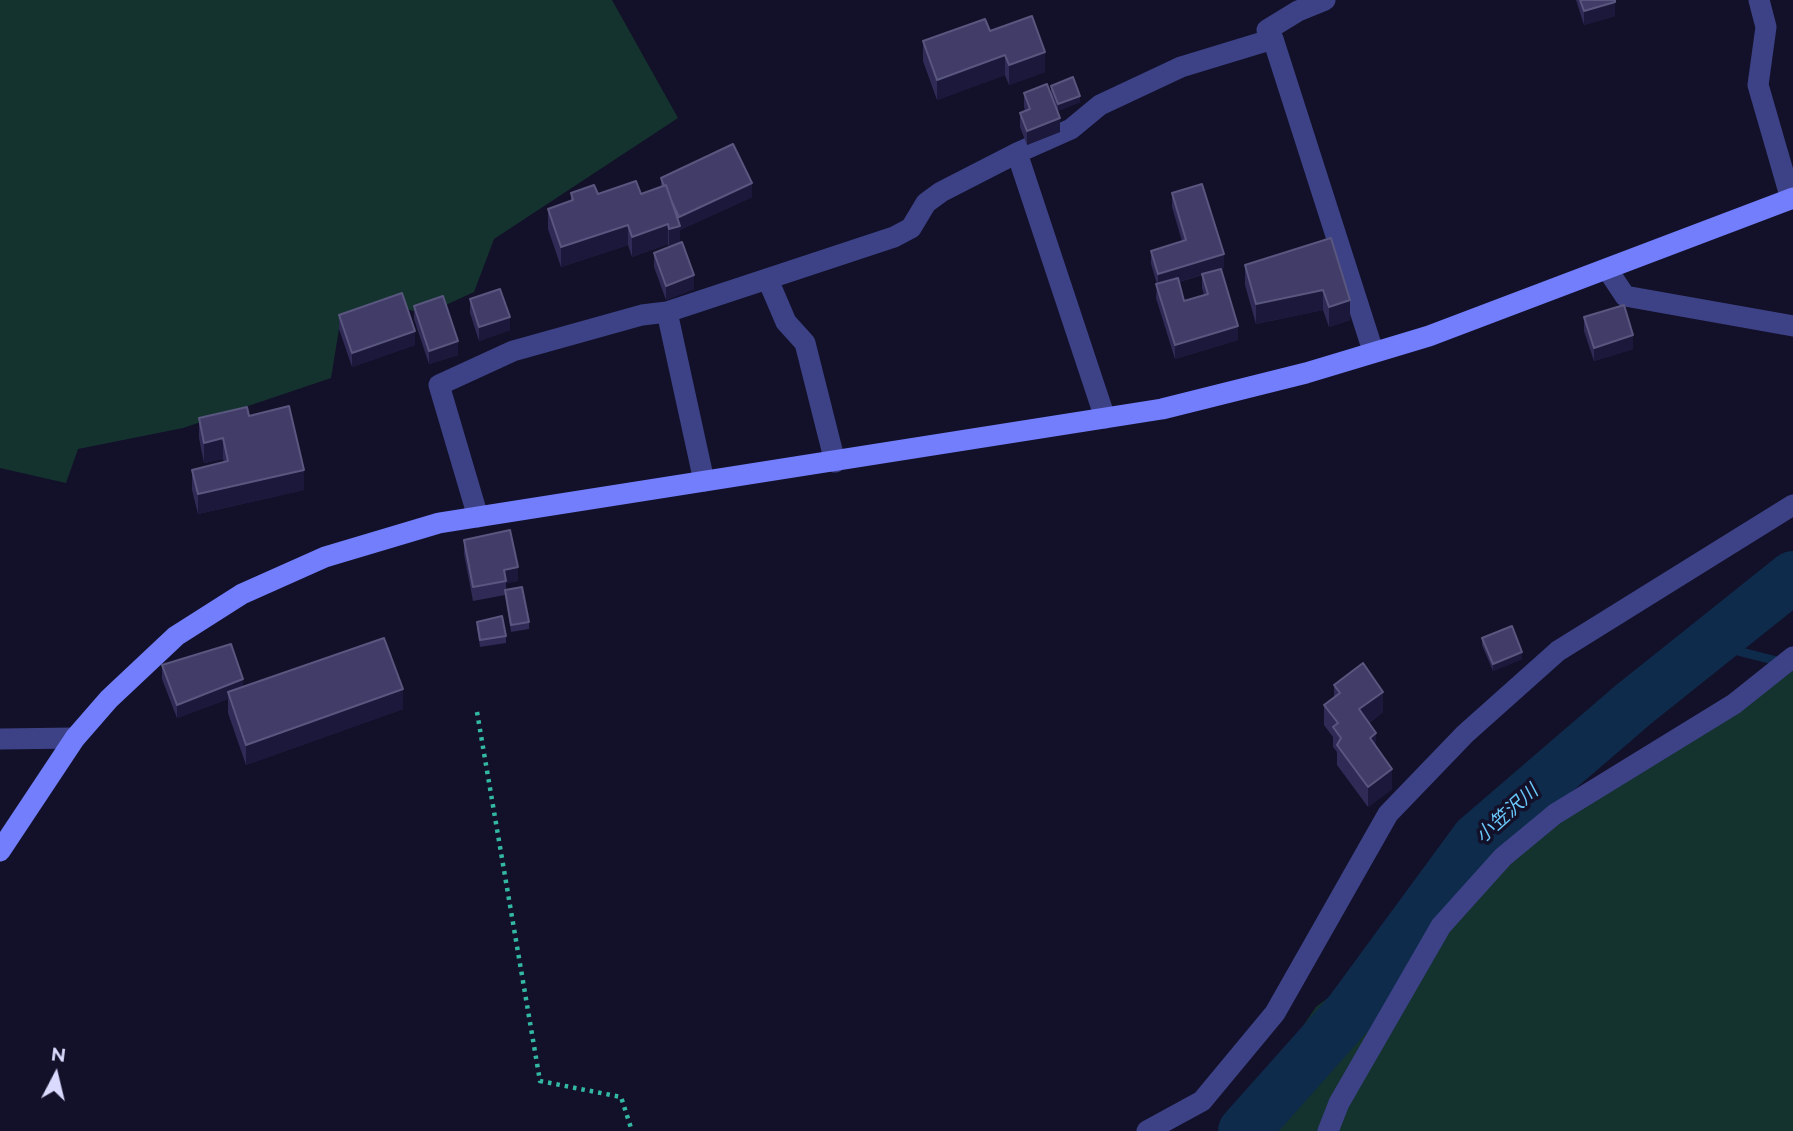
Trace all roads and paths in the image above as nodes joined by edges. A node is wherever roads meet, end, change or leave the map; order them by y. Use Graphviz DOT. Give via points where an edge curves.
graph roads {
  1 [pos="1325,0"];
  2 [pos="1759,0"];
  3 [pos="1273,39"];
  4 [pos="1017,153"];
  5 [pos="1792,198"];
  6 [pos="1607,269"];
  7 [pos="768,280"];
  8 [pos="667,312"];
  9 [pos="1793,326"];
  10 [pos="1373,351"];
  11 [pos="1105,418"];
  12 [pos="835,462"];
  13 [pos="704,481"];
  14 [pos="1793,505"];
  15 [pos="478,517"];
  16 [pos="1793,657"];
  17 [pos="477,712"];
  18 [pos="75,738"];
  19 [pos="0,739"];
  20 [pos="0,851"];
  21 [pos="632,1131"];
  22 [pos="1147,1131"];
  23 [pos="1328,1131"];
  1 -- 3 [label="street" via="1273,25 1267,30"];
  2 -- 5 [label="street" via="1766,27 1758,85"];
  3 -- 4 [label="street" via="1181,67 1100,105 1071,130"];
  3 -- 10 [label="street"];
  4 -- 7 [label="street" via="941,192 926,203 911,228 894,237"];
  4 -- 11 [label="street"];
  5 -- 6 [label="street"];
  6 -- 9 [label="street" via="1625,296"];
  6 -- 10 [label="street" via="1429,336"];
  7 -- 8 [label="street"];
  7 -- 12 [label="street" via="786,322 805,343"];
  8 -- 13 [label="street"];
  8 -- 15 [label="street" via="513,351 439,386"];
  10 -- 11 [label="street" via="1175,406"];
  11 -- 12 [label="street"];
  12 -- 13 [label="street"];
  13 -- 15 [label="street"];
  14 -- 22 [label="street" via="1558,651 1465,734 1388,814 1275,1013 1202,1101"];
  15 -- 18 [label="street" via="439,523 325,557 242,594 176,636"];
  16 -- 23 [label="street" via="1734,704 1555,814 1503,857 1441,926 1339,1103"];
  17 -- 21 [label="path" via="540,1081 621,1097"];
  18 -- 19 [label="street"];
  18 -- 20 [label="street"];
}
